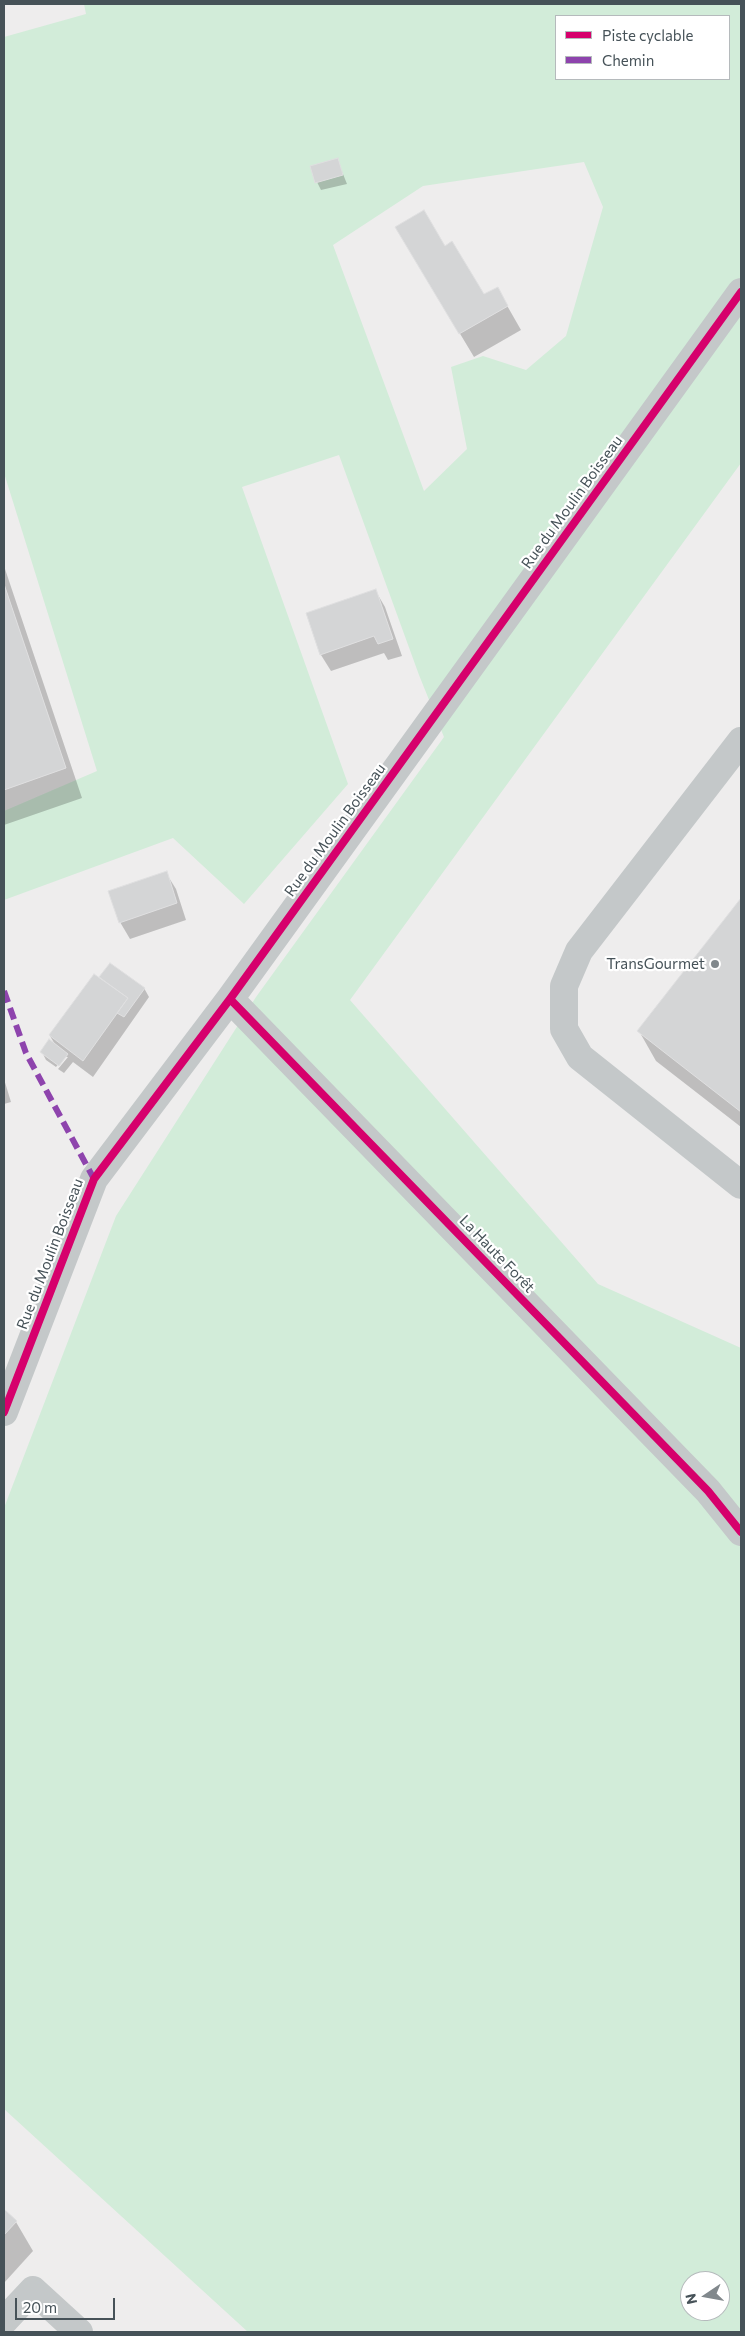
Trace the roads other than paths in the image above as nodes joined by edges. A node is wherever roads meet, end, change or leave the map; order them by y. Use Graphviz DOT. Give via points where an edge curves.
graph roads {
  1 [pos="741,292"];
  2 [pos="741,741"];
  3 [pos="230,998"];
  4 [pos="741,1185"];
  5 [pos="4,1412"];
  6 [pos="741,1532"];
  7 [pos="4,2321"];
  8 [pos="79,2332"];
  1 -- 3 [label="street, Rue du Moulin Boisseau"];
  2 -- 4 [label="street" via="579,951 564,986 564,1029 580,1057"];
  3 -- 5 [label="street, Rue du Moulin Boisseau" via="94,1179"];
  3 -- 6 [label="street, La Haute Forêt" via="701,1483"];
  7 -- 8 [label="street" via="33,2290"];
}
